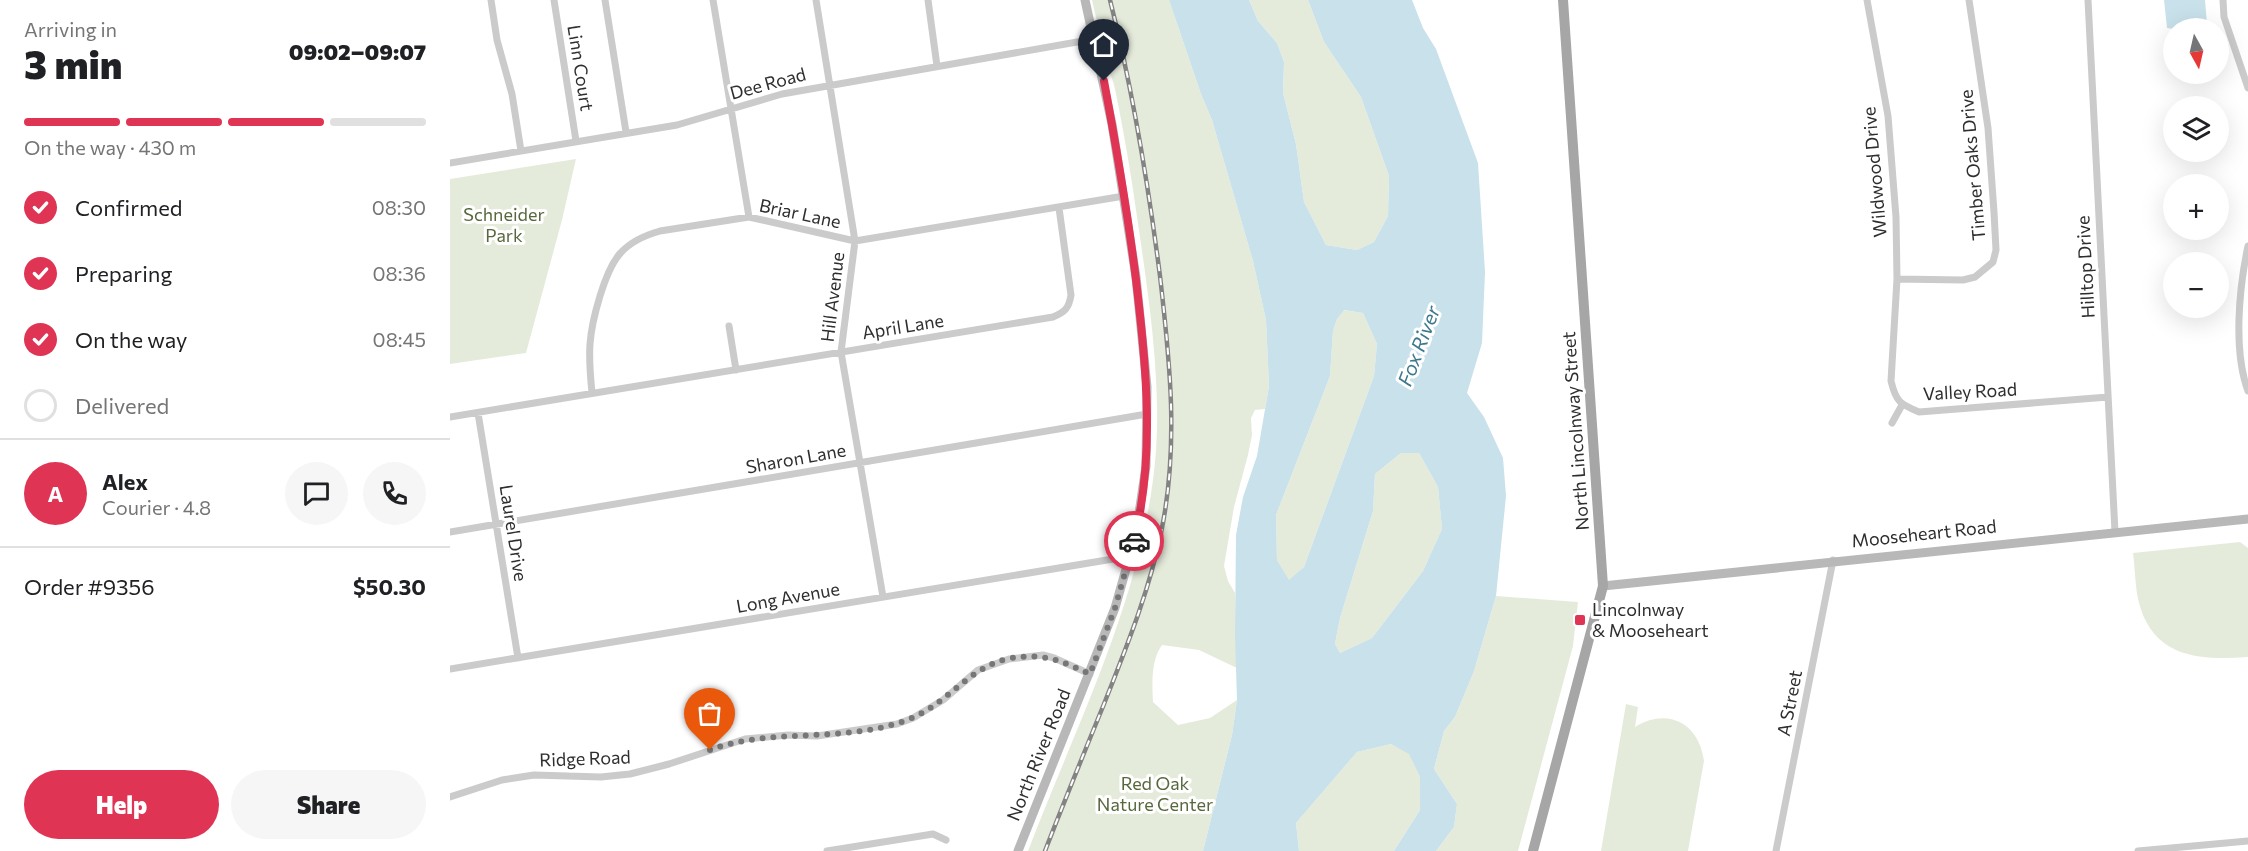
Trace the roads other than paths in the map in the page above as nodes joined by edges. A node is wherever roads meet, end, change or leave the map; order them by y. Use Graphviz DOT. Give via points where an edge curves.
graph roads {
  1 [pos="491,0"];
  2 [pos="554,0"];
  3 [pos="605,0"];
  4 [pos="713,0"];
  5 [pos="816,0"];
  6 [pos="927,0"];
  7 [pos="1085,0"];
  8 [pos="1563,0"];
  9 [pos="1867,0"];
  10 [pos="1969,0"];
  11 [pos="2088,0"];
  12 [pos="2223,0"];
  13 [pos="1094,39"];
  14 [pos="937,66"];
  15 [pos="830,85"];
  16 [pos="2248,88"];
  17 [pos="731,109"];
  18 [pos="626,132"];
  19 [pos="576,141"];
  20 [pos="521,151"];
  21 [pos="450,163"];
  22 [pos="1124,196"];
  23 [pos="1059,208"];
  24 [pos="749,217"];
  25 [pos="855,241"];
  26 [pos="2248,246"];
  27 [pos="1897,279"];
  28 [pos="729,326"];
  29 [pos="1895,342"];
  30 [pos="841,352"];
  31 [pos="736,370"];
  32 [pos="2248,391"];
  33 [pos="592,393"];
  34 [pos="2108,397"];
  35 [pos="1902,405"];
  36 [pos="478,413"];
  37 [pos="1148,414"];
  38 [pos="450,417"];
  39 [pos="1892,423"];
  40 [pos="861,463"];
  41 [pos="2248,519"];
  42 [pos="498,524"];
  43 [pos="450,532"];
  44 [pos="2115,532"];
  45 [pos="1131,556"];
  46 [pos="1833,560"];
  47 [pos="1603,586"];
  48 [pos="884,597"];
  49 [pos="518,658"];
  50 [pos="450,669"];
  51 [pos="1090,674"];
  52 [pos="450,797"];
  53 [pos="946,840"];
  54 [pos="2248,841"];
  55 [pos="826,851"];
  56 [pos="1018,851"];
  57 [pos="1533,851"];
  58 [pos="1776,851"];
  59 [pos="2138,851"];
  1 -- 20 [label="street"];
  2 -- 19 [label="street, Linn Court"];
  3 -- 18 [label="street, Linn Court"];
  4 -- 17 [label="street"];
  5 -- 15 [label="street, Hill Avenue"];
  6 -- 14 [label="street"];
  7 -- 13 [label="main road, North River Road"];
  8 -- 47 [label="main road, North Lincolnway Street"];
  9 -- 27 [label="street, Wildwood Drive" via="1888,116"];
  10 -- 27 [label="street, Timber Oaks Drive" via="1988,128 1996,250 1993,261 1975,277"];
  11 -- 34 [label="street, Hilltop Drive"];
  12 -- 16 [label="street" via="2224,17"];
  13 -- 14 [label="street, Dee Road"];
  13 -- 22 [label="main road, North River Road"];
  14 -- 15 [label="street, Dee Road"];
  15 -- 17 [label="street, Dee Road"];
  15 -- 25 [label="street, Hill Avenue"];
  17 -- 18 [label="street, Dee Road" via="676,125"];
  17 -- 24 [label="street"];
  18 -- 19 [label="street, Dee Road"];
  19 -- 20 [label="street, Dee Road"];
  20 -- 21 [label="street, Dee Road"];
  22 -- 23 [label="street, Briar Lane"];
  22 -- 37 [label="main road, North River Road" via="1142,332"];
  23 -- 25 [label="street, Briar Lane"];
  23 -- 30 [label="street, April Lane" via="1071,295 1064,312"];
  24 -- 25 [label="street, Briar Lane"];
  24 -- 33 [label="street, Briar Lane" via="660,231 634,241 618,255 608,271 591,324 588,356"];
  25 -- 30 [label="street, Hill Avenue"];
  26 -- 32 [label="street" via="2239,302 2242,376"];
  27 -- 29 [label="street, Wildwood Drive"];
  28 -- 31 [label="street"];
  29 -- 35 [label="street, Valley Road" via="1891,381"];
  30 -- 31 [label="street, April Lane"];
  30 -- 40 [label="street, Hill Avenue"];
  31 -- 33 [label="street, April Lane"];
  33 -- 36 [label="street, April Lane"];
  34 -- 35 [label="street, Valley Road" via="1919,412"];
  34 -- 44 [label="street, Hilltop Drive"];
  35 -- 39 [label="street"];
  36 -- 38 [label="street, April Lane"];
  36 -- 42 [label="street, Laurel Drive"];
  37 -- 40 [label="street, Sharon Lane"];
  37 -- 45 [label="main road, North River Road" via="1144,490"];
  40 -- 42 [label="street, Sharon Lane"];
  40 -- 48 [label="street, Hill Avenue"];
  41 -- 44 [label="main road, Mooseheart Road"];
  42 -- 43 [label="street, Sharon Lane"];
  42 -- 49 [label="street, Laurel Drive"];
  44 -- 46 [label="main road, Mooseheart Road"];
  45 -- 48 [label="street, Long Avenue"];
  45 -- 51 [label="main road, North River Road"];
  46 -- 47 [label="main road, Mooseheart Road"];
  46 -- 58 [label="street, A Street"];
  47 -- 57 [label="main road, North Lincolnway Street"];
  48 -- 49 [label="street, Long Avenue"];
  49 -- 50 [label="street, Long Avenue"];
  51 -- 52 [label="street, Ridge Road" via="1054,658 1009,659 978,670 943,700 897,723 829,735 745,739 630,774 534,775 502,780"];
  51 -- 56 [label="main road, North River Road"];
  53 -- 55 [label="street" via="933,834"];
  54 -- 59 [label="street"];
}
